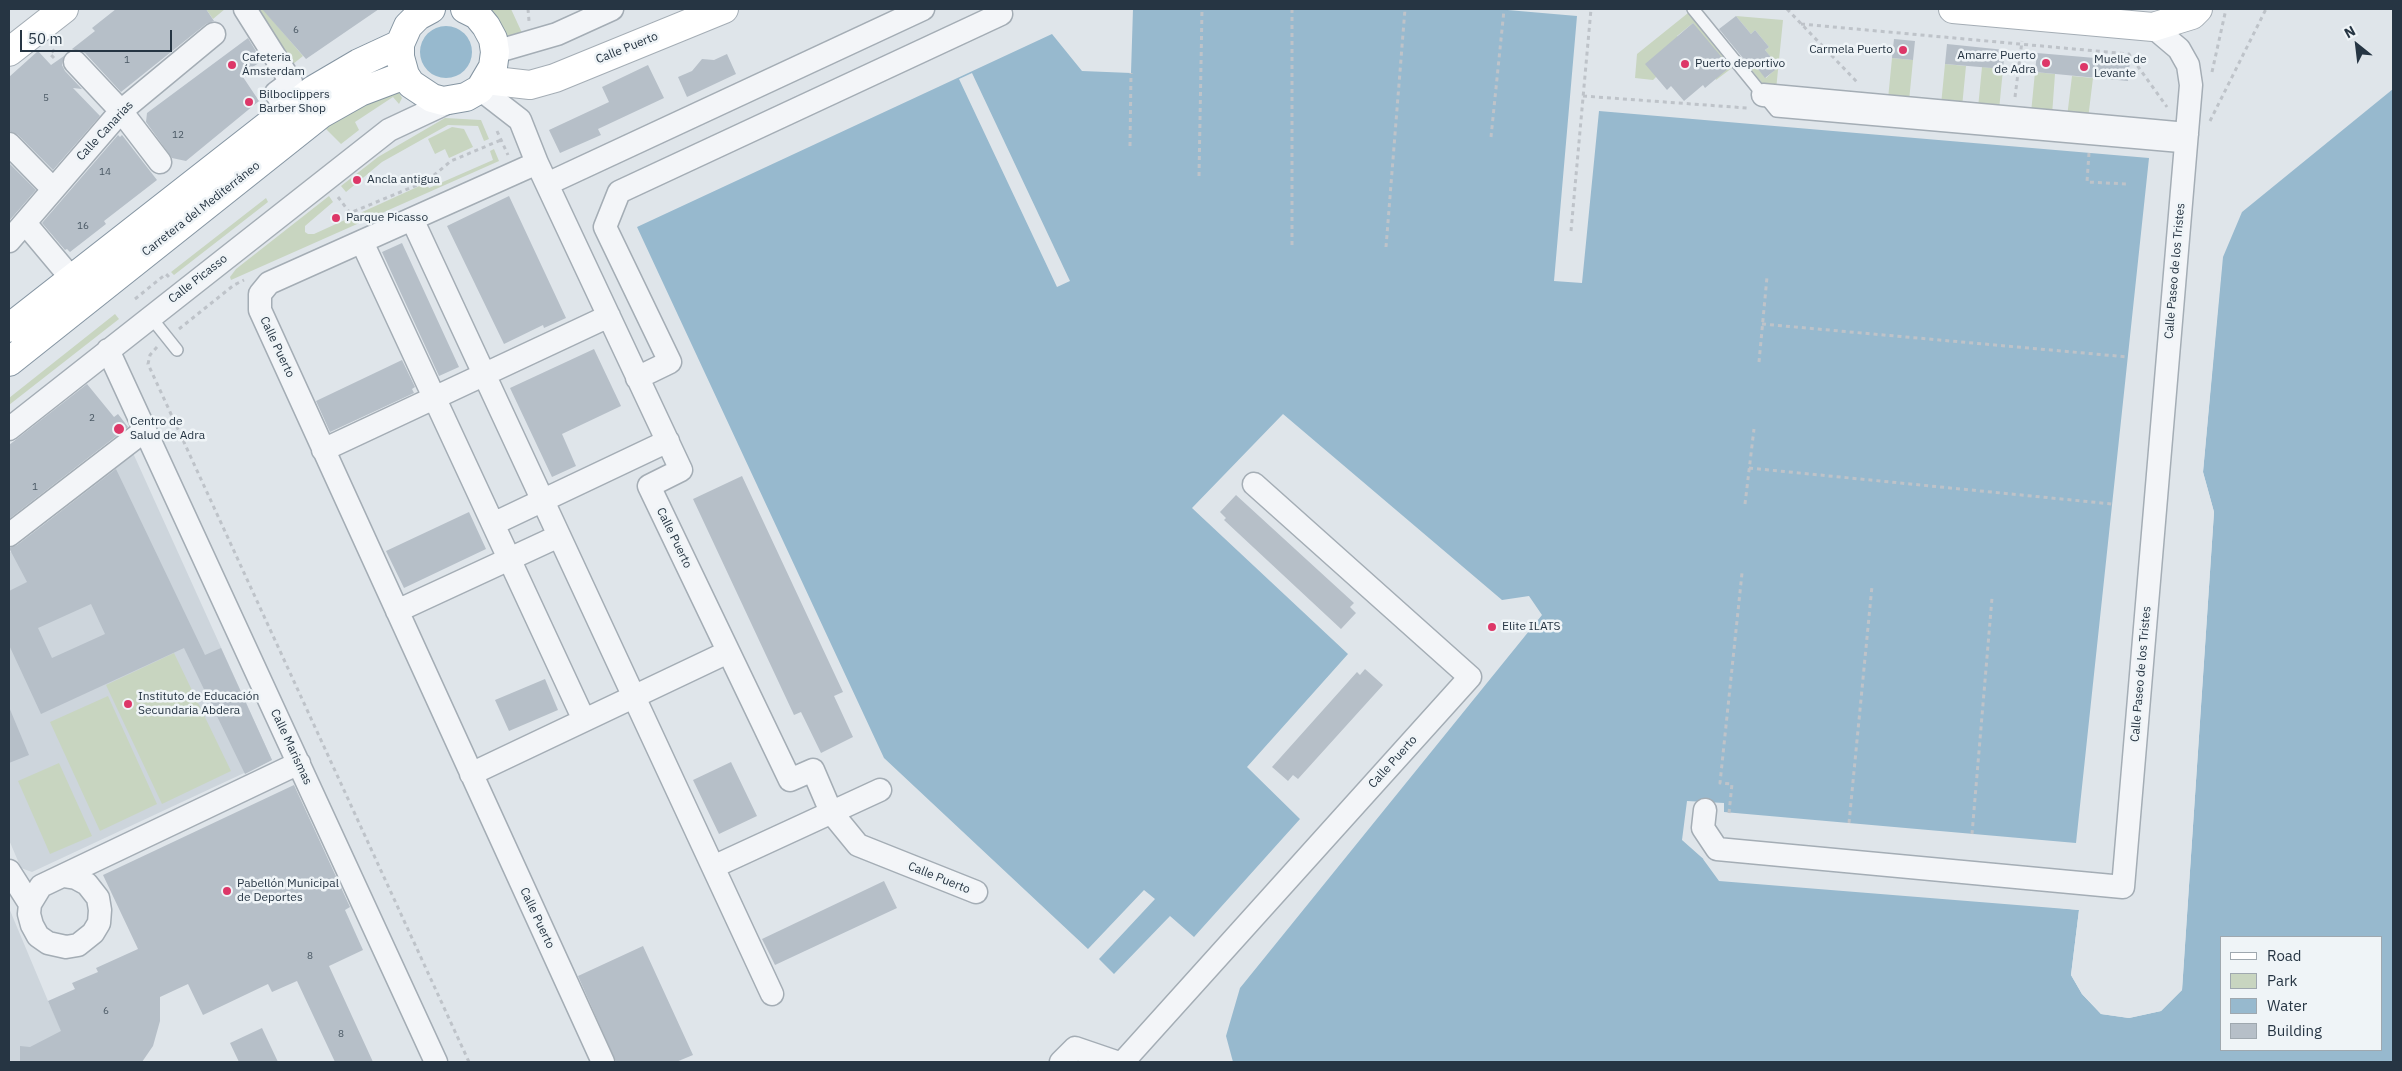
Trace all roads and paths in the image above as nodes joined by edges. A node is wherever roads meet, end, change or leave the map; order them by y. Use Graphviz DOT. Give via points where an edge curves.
graph roads {
  1 [pos="245,9"];
  2 [pos="431,9"];
  3 [pos="464,9"];
  4 [pos="612,9"];
  5 [pos="724,9"];
  6 [pos="922,9"];
  7 [pos="998,9"];
  8 [pos="1202,9"];
  9 [pos="1292,9"];
  10 [pos="1405,9"];
  11 [pos="1591,9"];
  12 [pos="1693,9"];
  13 [pos="1787,9"];
  14 [pos="1953,9"];
  15 [pos="2198,9"];
  16 [pos="2226,9"];
  17 [pos="2266,9"];
  18 [pos="1504,10"];
  19 [pos="52,12"];
  20 [pos="2093,15"];
  21 [pos="1801,24"];
  22 [pos="2153,27"];
  23 [pos="214,34"];
  24 [pos="2022,36"];
  25 [pos="2022,43"];
  26 [pos="400,44"];
  27 [pos="9,52"];
  28 [pos="495,52"];
  29 [pos="75,62"];
  30 [pos="1132,73"];
  31 [pos="2212,73"];
  32 [pos="412,83"];
  33 [pos="483,84"];
  34 [pos="530,85"];
  35 [pos="1583,96"];
  36 [pos="454,100"];
  37 [pos="1770,103"];
  38 [pos="1880,106"];
  39 [pos="287,110"];
  40 [pos="120,111"];
  41 [pos="2013,118"];
  42 [pos="2207,119"];
  43 [pos="389,130"];
  44 [pos="1492,137"];
  45 [pos="501,140"];
  46 [pos="2186,140"];
  47 [pos="9,144"];
  48 [pos="1130,146"];
  49 [pos="2089,153"];
  50 [pos="160,162"];
  51 [pos="537,163"];
  52 [pos="333,172"];
  53 [pos="1199,176"];
  54 [pos="547,184"];
  55 [pos="2127,184"];
  56 [pos="53,189"];
  57 [pos="412,219"];
  58 [pos="25,223"];
  59 [pos="1571,231"];
  60 [pos="9,241"];
  61 [pos="362,242"];
  62 [pos="1292,247"];
  63 [pos="1386,247"];
  64 [pos="1767,276"];
  65 [pos="72,278"];
  66 [pos="234,285"];
  67 [pos="609,316"];
  68 [pos="1762,324"];
  69 [pos="156,325"];
  70 [pos="9,328"];
  71 [pos="168,338"];
  72 [pos="108,350"];
  73 [pos="177,350"];
  74 [pos="2128,356"];
  75 [pos="9,362"];
  76 [pos="1759,362"];
  77 [pos="484,375"];
  78 [pos="637,378"];
  79 [pos="434,398"];
  80 [pos="9,429"];
  81 [pos="1754,429"];
  82 [pos="144,431"];
  83 [pos="668,441"];
  84 [pos="323,450"];
  85 [pos="1749,468"];
  86 [pos="1254,484"];
  87 [pos="543,501"];
  88 [pos="1745,504"];
  89 [pos="2112,504"];
  90 [pos="493,524"];
  91 [pos="9,536"];
  92 [pos="559,536"];
  93 [pos="509,559"];
  94 [pos="1742,573"];
  95 [pos="1872,586"];
  96 [pos="1992,598"];
  97 [pos="397,611"];
  98 [pos="728,652"];
  99 [pos="634,697"];
  100 [pos="584,720"];
  101 [pos="299,763"];
  102 [pos="471,774"];
  103 [pos="880,790"];
  104 [pos="1705,810"];
  105 [pos="831,812"];
  106 [pos="1729,813"];
  107 [pos="1850,824"];
  108 [pos="1972,834"];
  109 [pos="713,867"];
  110 [pos="9,870"];
  111 [pos="63,876"];
  112 [pos="976,892"];
  113 [pos="30,904"];
  114 [pos="772,994"];
  115 [pos="436,1062"];
  116 [pos="469,1062"];
  117 [pos="603,1062"];
  118 [pos="1061,1062"];
  119 [pos="1116,1062"];
  120 [pos="1123,1062"];
  1 -- 39 [label="street" via="291,82 276,93"];
  2 -- 26 [label="main road" via="408,26"];
  3 -- 28 [label="main road" via="486,26"];
  4 -- 28 [label="street" via="557,34"];
  5 -- 34 [label="main road, Calle Puerto" via="555,78"];
  6 -- 54 [label="street"];
  7 -- 78 [label="street" via="1001,14 619,192 606,227 670,362"];
  8 -- 53 [label="path"];
  9 -- 62 [label="path"];
  10 -- 63 [label="path"];
  11 -- 35 [label="path"];
  12 -- 37 [label="lane"];
  13 -- 21 [label="path"];
  14 -- 20 [label="main road"];
  15 -- 22 [label="main road" via="2192,15"];
  16 -- 31 [label="path"];
  17 -- 42 [label="path" via="2207,128"];
  18 -- 44 [label="path"];
  19 -- 27 [label="main road"];
  20 -- 22 [label="main road"];
  21 -- 25 [label="path"];
  21 -- 38 [label="path"];
  22 -- 46 [label="street, Calle Paseo de los Tristes" via="2179,49 2188,65 2191,86"];
  23 -- 40 [label="street, Calle Canarias"];
  24 -- 25 [label="path"];
  25 -- 41 [label="path"];
  25 -- 46 [label="path" via="2129,54"];
  26 -- 32 [label="main road" via="400,56"];
  26 -- 39 [label="main road, Carretera del Mediterráneo" via="359,63 313,90"];
  28 -- 33 [label="main road" via="493,67"];
  28 -- 34 [label="main road"];
  29 -- 40 [label="street"];
  30 -- 48 [label="path"];
  32 -- 36 [label="main road" via="432,98"];
  32 -- 43 [label="street"];
  32 -- 75 [label="main road, Carretera del Mediterráneo" via="360,92 321,114"];
  33 -- 34 [label="main road, Calle Puerto"];
  33 -- 36 [label="main road" via="466,98"];
  33 -- 51 [label="street, Calle Puerto" via="520,120"];
  35 -- 37 [label="path"];
  35 -- 59 [label="path"];
  36 -- 43 [label="street"];
  37 -- 38 [label="street"];
  37 -- 46 [label="lane"];
  38 -- 41 [label="street"];
  39 -- 65 [label="main road, Carretera del Mediterráneo"];
  40 -- 50 [label="street"];
  40 -- 56 [label="street, Calle Canarias"];
  41 -- 46 [label="street"];
  43 -- 52 [label="street, Calle Picasso"];
  45 -- 52 [label="path" via="451,161 427,181 350,213 335,193"];
  46 -- 104 [label="street, Calle Paseo de los Tristes" via="2123,887 1717,849 1703,828"];
  47 -- 56 [label="street"];
  49 -- 55 [label="path" via="2087,182"];
  51 -- 54 [label="street, Calle Puerto"];
  51 -- 57 [label="street, Calle Puerto"];
  52 -- 72 [label="street, Calle Picasso"];
  54 -- 67 [label="street, Calle Puerto"];
  56 -- 58 [label="street, Calle Canarias"];
  57 -- 61 [label="street, Calle Puerto"];
  57 -- 77 [label="street"];
  58 -- 60 [label="street, Calle Canarias"];
  58 -- 65 [label="street"];
  61 -- 79 [label="street"];
  61 -- 84 [label="street, Calle Puerto" via="268,283 260,294 260,310"];
  64 -- 68 [label="path"];
  65 -- 70 [label="main road, Carretera del Mediterráneo"];
  66 -- 71 [label="path"];
  67 -- 77 [label="street"];
  67 -- 78 [label="street, Calle Puerto"];
  68 -- 74 [label="path"];
  68 -- 76 [label="path"];
  69 -- 71 [label="lane"];
  71 -- 73 [label="lane"];
  71 -- 116 [label="path" via="150,355 148,364"];
  72 -- 80 [label="street, Calle Picasso"];
  72 -- 82 [label="street, Calle Marismas"];
  77 -- 79 [label="street"];
  77 -- 87 [label="street"];
  78 -- 83 [label="street, Calle Puerto"];
  79 -- 84 [label="street"];
  79 -- 90 [label="street"];
  81 -- 85 [label="path"];
  82 -- 91 [label="street"];
  82 -- 101 [label="street, Calle Marismas"];
  83 -- 87 [label="street"];
  83 -- 98 [label="street, Calle Puerto" via="681,470 649,486"];
  84 -- 97 [label="street, Calle Puerto"];
  85 -- 88 [label="path"];
  85 -- 89 [label="path"];
  86 -- 120 [label="street, Calle Puerto" via="1470,677"];
  87 -- 90 [label="street"];
  87 -- 92 [label="street"];
  90 -- 93 [label="street"];
  92 -- 93 [label="street"];
  92 -- 99 [label="street"];
  93 -- 97 [label="street"];
  93 -- 100 [label="street"];
  94 -- 106 [label="path" via="1720,783 1732,784"];
  95 -- 107 [label="path"];
  96 -- 108 [label="path"];
  97 -- 102 [label="street, Calle Puerto"];
  98 -- 99 [label="street"];
  98 -- 105 [label="street, Calle Puerto" via="790,780 813,770"];
  99 -- 100 [label="street"];
  99 -- 109 [label="street"];
  100 -- 102 [label="street"];
  101 -- 111 [label="street"];
  101 -- 115 [label="street, Calle Marismas"];
  102 -- 117 [label="street, Calle Puerto"];
  103 -- 105 [label="street"];
  105 -- 109 [label="street"];
  105 -- 112 [label="street, Calle Puerto" via="858,845"];
  109 -- 114 [label="street"];
  110 -- 113 [label="street"];
  111 -- 113 [label="street" via="41,886"];
  111 -- 113 [label="street" via="87,884 98,898 99,922 88,938 66,948 48,943 38,936 32,925"];
  118 -- 119 [label="street" via="1075,1048"];
}
